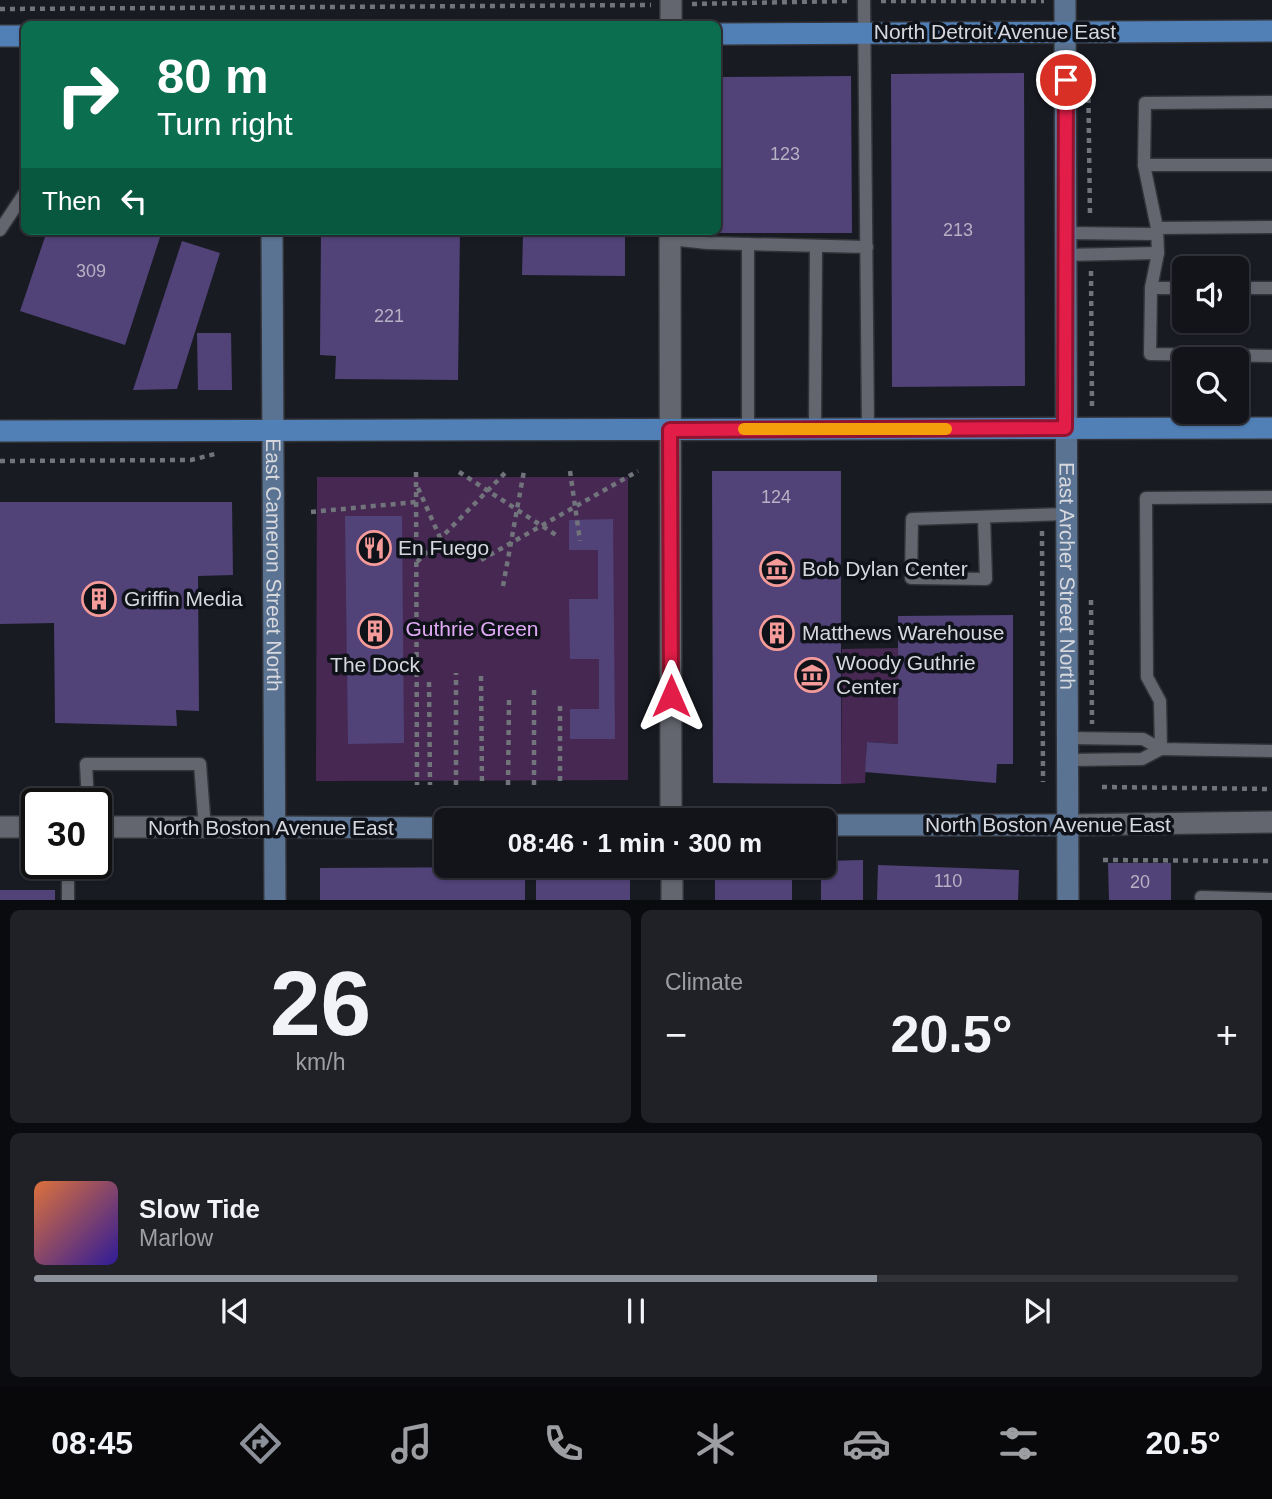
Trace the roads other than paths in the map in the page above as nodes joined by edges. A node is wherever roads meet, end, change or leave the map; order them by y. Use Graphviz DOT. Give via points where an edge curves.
graph roads {
  1 [pos="1055,0"];
  2 [pos="864,1"];
  3 [pos="1065,31"];
  4 [pos="1272,31"];
  5 [pos="864,33"];
  6 [pos="721,34"];
  7 [pos="0,36"];
  8 [pos="21,36"];
  9 [pos="1272,102"];
  10 [pos="1144,165"];
  11 [pos="1272,165"];
  12 [pos="21,198"];
  13 [pos="1272,227"];
  14 [pos="0,230"];
  15 [pos="1157,231"];
  16 [pos="1065,233"];
  17 [pos="272,235"];
  18 [pos="670,235"];
  19 [pos="748,244"];
  20 [pos="816,246"];
  21 [pos="867,247"];
  22 [pos="1158,253"];
  23 [pos="1065,254"];
  24 [pos="1152,288"];
  25 [pos="1172,288"];
  26 [pos="1249,288"];
  27 [pos="1272,288"];
  28 [pos="1272,356"];
  29 [pos="1065,428"];
  30 [pos="1272,428"];
  31 [pos="748,429"];
  32 [pos="815,429"];
  33 [pos="868,429"];
  34 [pos="670,430"];
  35 [pos="0,431"];
  36 [pos="274,431"];
  37 [pos="1272,497"];
  38 [pos="1066,514"];
  39 [pos="984,517"];
  40 [pos="1068,738"];
  41 [pos="1161,749"];
  42 [pos="1272,751"];
  43 [pos="1068,760"];
  44 [pos="87,788"];
  45 [pos="671,808"];
  46 [pos="1272,822"];
  47 [pos="836,825"];
  48 [pos="1068,825"];
  49 [pos="0,827"];
  50 [pos="21,827"];
  51 [pos="112,827"];
  52 [pos="273,827"];
  53 [pos="205,828"];
  54 [pos="434,828"];
  55 [pos="671,878"];
  56 [pos="68,879"];
  57 [pos="1201,897"];
  58 [pos="1272,899"];
  59 [pos="68,900"];
  60 [pos="275,900"];
  61 [pos="672,900"];
  62 [pos="1068,900"];
  1 -- 3 [label="street, East Archer Street North"];
  2 -- 5 [label="lane"];
  3 -- 4 [label="main road, North Detroit Avenue East"];
  3 -- 5 [label="main road, North Detroit Avenue East"];
  3 -- 16 [label="street, East Archer Street North"];
  5 -- 6 [label="main road, North Detroit Avenue East"];
  5 -- 21 [label="lane"];
  7 -- 8 [label="main road"];
  9 -- 10 [label="lane" via="1145,103"];
  10 -- 11 [label="lane"];
  10 -- 15 [label="lane"];
  12 -- 14 [label="lane"];
  13 -- 15 [label="lane"];
  15 -- 16 [label="lane"];
  15 -- 22 [label="lane"];
  16 -- 23 [label="street, East Archer Street North"];
  17 -- 36 [label="street, East Cameron Street North"];
  18 -- 19 [label="lane"];
  18 -- 34 [label="street"];
  19 -- 20 [label="lane"];
  19 -- 31 [label="lane"];
  20 -- 21 [label="lane"];
  20 -- 32 [label="lane"];
  21 -- 33 [label="lane"];
  22 -- 23 [label="lane"];
  22 -- 24 [label="lane"];
  23 -- 29 [label="street, East Archer Street North"];
  24 -- 25 [label="lane"];
  24 -- 28 [label="lane" via="1150,354"];
  26 -- 27 [label="lane"];
  29 -- 30 [label="main road"];
  29 -- 33 [label="main road"];
  29 -- 38 [label="street, East Archer Street North"];
  31 -- 32 [label="main road"];
  31 -- 34 [label="main road"];
  32 -- 33 [label="main road"];
  34 -- 36 [label="main road"];
  34 -- 45 [label="street"];
  35 -- 36 [label="main road"];
  36 -- 52 [label="street, East Cameron Street North"];
  37 -- 41 [label="lane" via="1146,498 1147,677 1160,701"];
  38 -- 39 [label="lane"];
  38 -- 40 [label="street, East Archer Street North"];
  39 -- 39 [label="lane" via="912,519 911,578 986,579"];
  40 -- 41 [label="lane" via="1143,739"];
  40 -- 43 [label="street, East Archer Street North"];
  41 -- 42 [label="lane"];
  41 -- 43 [label="lane" via="1142,759"];
  43 -- 48 [label="street, East Archer Street North"];
  44 -- 53 [label="lane" via="86,764 200,764"];
  46 -- 48 [label="street, North Boston Avenue East"];
  47 -- 48 [label="street, North Boston Avenue East"];
  48 -- 62 [label="street, East Archer Street North"];
  49 -- 50 [label="street"];
  51 -- 53 [label="street, North Boston Avenue East"];
  52 -- 53 [label="street, North Boston Avenue East"];
  52 -- 54 [label="street, North Boston Avenue East"];
  52 -- 60 [label="street, East Cameron Street North"];
  55 -- 61 [label="street"];
  56 -- 59 [label="lane"];
  57 -- 58 [label="lane"];
}
